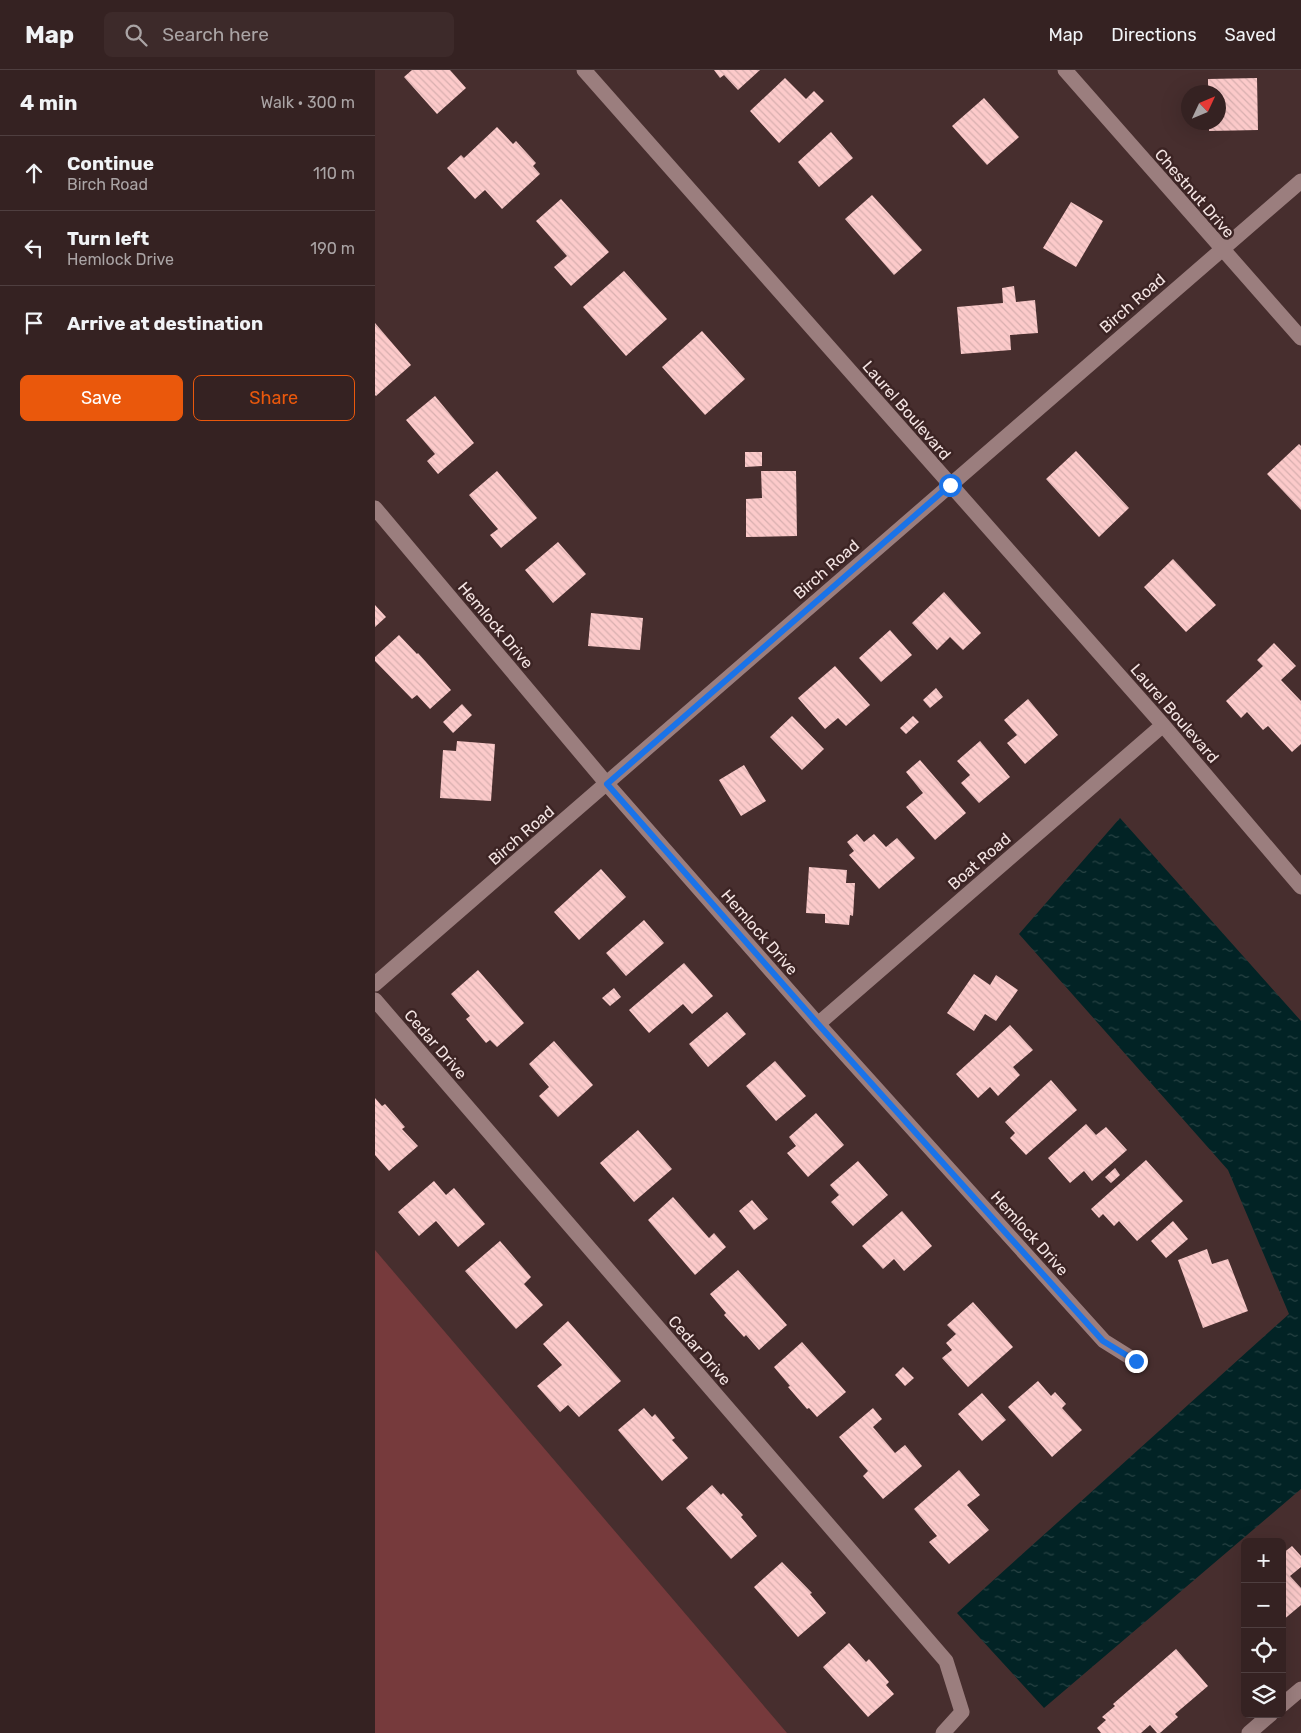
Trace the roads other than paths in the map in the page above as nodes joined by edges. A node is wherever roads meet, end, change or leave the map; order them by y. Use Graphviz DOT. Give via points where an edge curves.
graph roads {
  1 [pos="585,70"];
  2 [pos="1065,70"];
  3 [pos="1301,181"];
  4 [pos="1221,249"];
  5 [pos="1301,338"];
  6 [pos="950,485"];
  7 [pos="375,508"];
  8 [pos="1163,725"];
  9 [pos="607,784"];
  10 [pos="1301,887"];
  11 [pos="375,984"];
  12 [pos="375,1000"];
  13 [pos="818,1024"];
  14 [pos="1136,1361"];
  15 [pos="1301,1689"];
  16 [pos="1286,1702"];
  17 [pos="1266,1718"];
  18 [pos="943,1733"];
  19 [pos="1249,1733"];
  1 -- 6 [label="street, Laurel Boulevard"];
  2 -- 4 [label="street, Chestnut Drive"];
  3 -- 4 [label="street, Birch Road"];
  4 -- 5 [label="street, Chestnut Drive"];
  4 -- 6 [label="street, Birch Road"];
  6 -- 8 [label="street, Laurel Boulevard"];
  6 -- 9 [label="street, Birch Road"];
  7 -- 9 [label="street, Hemlock Drive"];
  8 -- 10 [label="street, Laurel Boulevard"];
  8 -- 13 [label="street, Boat Road"];
  9 -- 11 [label="street, Birch Road"];
  9 -- 13 [label="street, Hemlock Drive"];
  12 -- 18 [label="street, Cedar Drive" via="946,1661 962,1712"];
  13 -- 14 [label="street, Hemlock Drive" via="1103,1341"];
  15 -- 16 [label="street"];
  17 -- 19 [label="street"];
}
